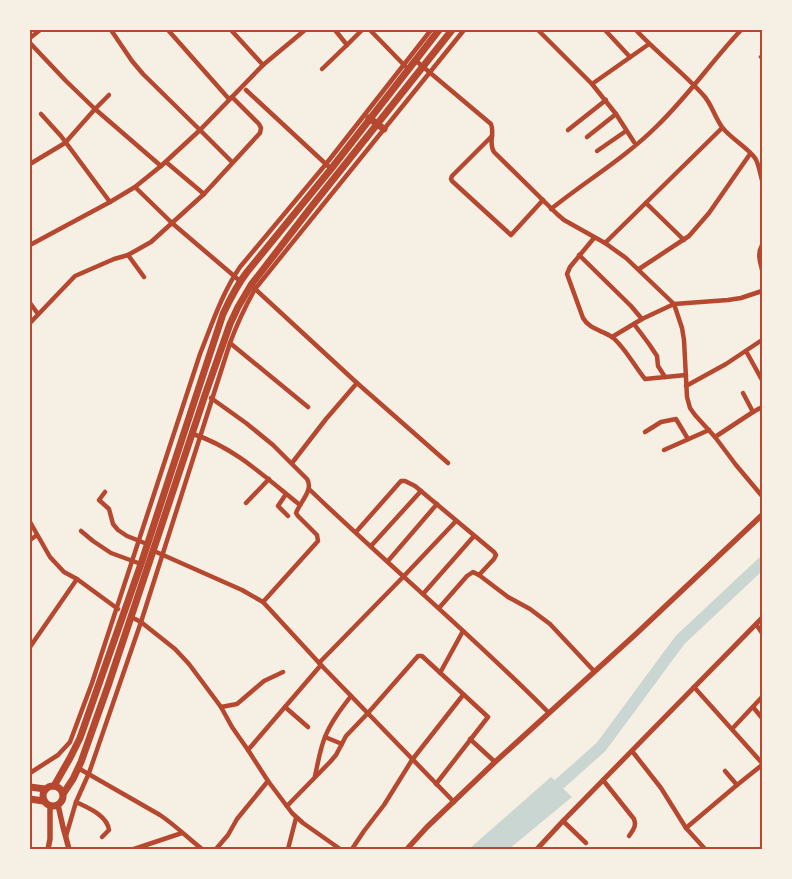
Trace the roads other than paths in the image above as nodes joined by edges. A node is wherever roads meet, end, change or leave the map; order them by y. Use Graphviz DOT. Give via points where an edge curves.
graph roads {
  1 [pos="40,30"];
  2 [pos="111,30"];
  3 [pos="168,30"];
  4 [pos="231,30"];
  5 [pos="305,30"];
  6 [pos="335,30"];
  7 [pos="362,30"];
  8 [pos="370,30"];
  9 [pos="431,30"];
  10 [pos="439,30"];
  11 [pos="452,30"];
  12 [pos="464,30"];
  13 [pos="538,30"];
  14 [pos="605,30"];
  15 [pos="636,30"];
  16 [pos="741,30"];
  17 [pos="30,38"];
  18 [pos="30,43"];
  19 [pos="649,44"];
  20 [pos="346,45"];
  21 [pos="630,57"];
  22 [pos="415,60"];
  23 [pos="263,65"];
  24 [pos="422,66"];
  25 [pos="406,67"];
  26 [pos="322,69"];
  27 [pos="430,72"];
  28 [pos="592,84"];
  29 [pos="694,85"];
  30 [pos="246,90"];
  31 [pos="109,95"];
  32 [pos="231,98"];
  33 [pos="606,100"];
  34 [pos="95,109"];
  35 [pos="41,114"];
  36 [pos="616,114"];
  37 [pos="366,118"];
  38 [pos="378,124"];
  39 [pos="722,128"];
  40 [pos="384,129"];
  41 [pos="200,130"];
  42 [pos="568,130"];
  43 [pos="626,130"];
  44 [pos="493,135"];
  45 [pos="586,137"];
  46 [pos="634,142"];
  47 [pos="65,143"];
  48 [pos="597,151"];
  49 [pos="750,154"];
  50 [pos="755,159"];
  51 [pos="762,160"];
  52 [pos="166,162"];
  53 [pos="232,162"];
  54 [pos="30,164"];
  55 [pos="161,166"];
  56 [pos="328,166"];
  57 [pos="344,173"];
  58 [pos="762,180"];
  59 [pos="135,187"];
  60 [pos="204,194"];
  61 [pos="543,200"];
  62 [pos="110,202"];
  63 [pos="646,203"];
  64 [pos="551,209"];
  65 [pos="172,224"];
  66 [pos="594,238"];
  67 [pos="684,240"];
  68 [pos="605,244"];
  69 [pos="30,245"];
  70 [pos="762,245"];
  71 [pos="128,255"];
  72 [pos="579,255"];
  73 [pos="639,269"];
  74 [pos="762,270"];
  75 [pos="234,276"];
  76 [pos="144,277"];
  77 [pos="240,281"];
  78 [pos="253,287"];
  79 [pos="762,291"];
  80 [pos="30,303"];
  81 [pos="674,304"];
  82 [pos="38,314"];
  83 [pos="642,319"];
  84 [pos="30,323"];
  85 [pos="634,324"];
  86 [pos="612,338"];
  87 [pos="762,340"];
  88 [pos="227,343"];
  89 [pos="746,351"];
  90 [pos="686,375"];
  91 [pos="665,377"];
  92 [pos="762,380"];
  93 [pos="358,383"];
  94 [pos="686,386"];
  95 [pos="744,393"];
  96 [pos="209,397"];
  97 [pos="308,407"];
  98 [pos="762,407"];
  99 [pos="753,412"];
  100 [pos="708,430"];
  101 [pos="645,432"];
  102 [pos="196,435"];
  103 [pos="716,437"];
  104 [pos="688,439"];
  105 [pos="664,450"];
  106 [pos="292,463"];
  107 [pos="448,463"];
  108 [pos="269,479"];
  109 [pos="309,489"];
  110 [pos="420,491"];
  111 [pos="105,492"];
  112 [pos="286,494"];
  113 [pos="762,496"];
  114 [pos="246,503"];
  115 [pos="437,504"];
  116 [pos="300,505"];
  117 [pos="762,515"];
  118 [pos="288,516"];
  119 [pos="456,521"];
  120 [pos="30,522"];
  121 [pos="80,531"];
  122 [pos="356,532"];
  123 [pos="37,535"];
  124 [pos="474,536"];
  125 [pos="30,540"];
  126 [pos="139,541"];
  127 [pos="147,544"];
  128 [pos="371,546"];
  129 [pos="154,551"];
  130 [pos="162,555"];
  131 [pos="133,561"];
  132 [pos="388,562"];
  133 [pos="141,564"];
  134 [pos="478,575"];
  135 [pos="404,576"];
  136 [pos="77,579"];
  137 [pos="423,594"];
  138 [pos="263,602"];
  139 [pos="439,608"];
  140 [pos="120,609"];
  141 [pos="131,617"];
  142 [pos="762,618"];
  143 [pos="141,622"];
  144 [pos="756,624"];
  145 [pos="463,631"];
  146 [pos="762,633"];
  147 [pos="30,647"];
  148 [pos="320,664"];
  149 [pos="283,672"];
  150 [pos="594,672"];
  151 [pos="440,673"];
  152 [pos="694,687"];
  153 [pos="463,695"];
  154 [pos="350,696"];
  155 [pos="762,697"];
  156 [pos="221,706"];
  157 [pos="285,707"];
  158 [pos="753,707"];
  159 [pos="86,711"];
  160 [pos="368,713"];
  161 [pos="549,713"];
  162 [pos="762,718"];
  163 [pos="308,727"];
  164 [pos="732,729"];
  165 [pos="325,737"];
  166 [pos="470,739"];
  167 [pos="342,744"];
  168 [pos="248,750"];
  169 [pos="632,750"];
  170 [pos="412,760"];
  171 [pos="495,762"];
  172 [pos="762,764"];
  173 [pos="78,768"];
  174 [pos="725,771"];
  175 [pos="30,773"];
  176 [pos="89,773"];
  177 [pos="315,778"];
  178 [pos="603,780"];
  179 [pos="268,781"];
  180 [pos="436,784"];
  181 [pos="737,785"];
  182 [pos="54,786"];
  183 [pos="30,787"];
  184 [pos="42,788"];
  185 [pos="63,794"];
  186 [pos="30,799"];
  187 [pos="43,801"];
  188 [pos="76,802"];
  189 [pos="454,802"];
  190 [pos="58,805"];
  191 [pos="50,806"];
  192 [pos="287,806"];
  193 [pos="296,818"];
  194 [pos="563,820"];
  195 [pos="686,828"];
  196 [pos="182,833"];
  197 [pos="629,836"];
  198 [pos="66,837"];
  199 [pos="102,837"];
  200 [pos="586,843"];
  201 [pos="137,848"];
  202 [pos="703,848"];
  203 [pos="48,849"];
  204 [pos="69,849"];
  205 [pos="202,849"];
  206 [pos="216,849"];
  207 [pos="288,849"];
  208 [pos="339,849"];
  209 [pos="352,849"];
  210 [pos="407,849"];
  211 [pos="537,849"];
  1 -- 17 [label="street"];
  2 -- 41 [label="street" via="138,68"];
  3 -- 32 [label="street"];
  4 -- 23 [label="street"];
  5 -- 23 [label="street"];
  6 -- 20 [label="street"];
  7 -- 20 [label="street"];
  8 -- 25 [label="street"];
  9 -- 25 [label="street"];
  10 -- 22 [label="main road"];
  11 -- 24 [label="main road"];
  12 -- 27 [label="street"];
  13 -- 28 [label="street"];
  14 -- 21 [label="street"];
  15 -- 19 [label="street"];
  16 -- 29 [label="street"];
  18 -- 34 [label="street"];
  19 -- 21 [label="street"];
  19 -- 29 [label="street"];
  20 -- 26 [label="street"];
  21 -- 28 [label="street"];
  22 -- 24 [label="street"];
  22 -- 25 [label="main road"];
  23 -- 32 [label="street"];
  24 -- 27 [label="street"];
  24 -- 38 [label="main road"];
  25 -- 37 [label="main road"];
  27 -- 40 [label="street"];
  27 -- 44 [label="street" via="491,124"];
  28 -- 33 [label="street"];
  29 -- 39 [label="street" via="709,102"];
  29 -- 64 [label="street" via="636,145"];
  30 -- 56 [label="street"];
  31 -- 34 [label="street"];
  32 -- 41 [label="street"];
  32 -- 53 [label="street" via="261,128"];
  33 -- 36 [label="street"];
  33 -- 42 [label="street"];
  34 -- 47 [label="street"];
  34 -- 55 [label="street"];
  35 -- 47 [label="street"];
  36 -- 43 [label="street"];
  36 -- 45 [label="street"];
  37 -- 38 [label="main road"];
  37 -- 56 [label="main road"];
  38 -- 40 [label="main road"];
  38 -- 57 [label="main road"];
  39 -- 49 [label="street"];
  39 -- 63 [label="street"];
  40 -- 57 [label="street"];
  41 -- 52 [label="street"];
  41 -- 53 [label="street"];
  43 -- 46 [label="street"];
  43 -- 48 [label="street"];
  44 -- 61 [label="street" via="491,149"];
  44 -- 61 [label="street" via="452,176 452,181 511,235"];
  47 -- 54 [label="street"];
  47 -- 62 [label="street"];
  49 -- 50 [label="street"];
  49 -- 67 [label="street" via="704,219"];
  50 -- 51 [label="street"];
  50 -- 58 [label="street"];
  52 -- 55 [label="street"];
  52 -- 60 [label="street"];
  53 -- 60 [label="street"];
  55 -- 59 [label="street"];
  56 -- 75 [label="street"];
  56 -- 77 [label="main road"];
  57 -- 78 [label="main road"];
  59 -- 62 [label="street"];
  59 -- 65 [label="street"];
  60 -- 65 [label="street"];
  61 -- 64 [label="street"];
  62 -- 69 [label="street"];
  63 -- 67 [label="street"];
  63 -- 68 [label="street"];
  64 -- 66 [label="street"];
  65 -- 71 [label="street" via="151,242"];
  65 -- 75 [label="street"];
  66 -- 68 [label="street"];
  66 -- 72 [label="street"];
  67 -- 73 [label="street"];
  68 -- 73 [label="street"];
  70 -- 74 [label="street" via="758,256"];
  71 -- 76 [label="street"];
  71 -- 82 [label="street" via="75,276"];
  72 -- 83 [label="street"];
  72 -- 86 [label="street" via="568,274 583,318 590,327"];
  73 -- 81 [label="street"];
  75 -- 77 [label="street"];
  75 -- 126 [label="street" via="200,354"];
  77 -- 127 [label="main road" via="223,314"];
  78 -- 88 [label="main road" via="230,324"];
  78 -- 93 [label="street"];
  79 -- 81 [label="street" via="728,300"];
  80 -- 82 [label="street"];
  81 -- 83 [label="street"];
  81 -- 90 [label="street" via="682,328"];
  82 -- 84 [label="street"];
  83 -- 85 [label="street"];
  85 -- 86 [label="street"];
  85 -- 91 [label="street" via="657,356 658,366"];
  86 -- 91 [label="street" via="645,379"];
  87 -- 89 [label="street"];
  88 -- 96 [label="main road"];
  88 -- 97 [label="street"];
  89 -- 92 [label="street"];
  89 -- 94 [label="street"];
  90 -- 91 [label="street"];
  90 -- 94 [label="street"];
  93 -- 106 [label="street"];
  93 -- 107 [label="street"];
  94 -- 100 [label="street" via="690,408"];
  95 -- 99 [label="street"];
  96 -- 102 [label="main road"];
  96 -- 106 [label="street"];
  98 -- 99 [label="street"];
  99 -- 103 [label="street"];
  100 -- 103 [label="street"];
  100 -- 104 [label="street"];
  101 -- 104 [label="street" via="673,418"];
  102 -- 108 [label="street" via="239,456"];
  102 -- 129 [label="main road"];
  102 -- 130 [label="street"];
  103 -- 113 [label="street"];
  104 -- 105 [label="street"];
  106 -- 109 [label="street" via="309,481"];
  108 -- 112 [label="street"];
  108 -- 114 [label="street"];
  109 -- 116 [label="street"];
  109 -- 122 [label="street"];
  110 -- 115 [label="street"];
  110 -- 122 [label="street" via="405,480 401,482"];
  110 -- 128 [label="street"];
  111 -- 126 [label="street" via="99,500 109,509 115,527"];
  112 -- 116 [label="street"];
  112 -- 118 [label="street" via="278,506"];
  115 -- 119 [label="street"];
  115 -- 132 [label="street"];
  116 -- 138 [label="street" via="297,515 317,535 318,541"];
  117 -- 150 [label="main road"];
  119 -- 124 [label="street"];
  119 -- 135 [label="street"];
  120 -- 123 [label="street"];
  121 -- 131 [label="street" via="111,553"];
  122 -- 128 [label="street"];
  123 -- 125 [label="street"];
  123 -- 136 [label="street" via="50,557 64,572"];
  124 -- 134 [label="street" via="496,555"];
  124 -- 137 [label="street"];
  126 -- 127 [label="street"];
  126 -- 131 [label="street"];
  127 -- 133 [label="main road"];
  128 -- 132 [label="street"];
  129 -- 130 [label="street"];
  129 -- 141 [label="main road"];
  130 -- 138 [label="street"];
  130 -- 143 [label="street"];
  131 -- 133 [label="street"];
  131 -- 140 [label="street"];
  132 -- 135 [label="street"];
  133 -- 140 [label="main road"];
  134 -- 139 [label="street" via="473,572 466,576"];
  134 -- 150 [label="street" via="550,624"];
  135 -- 137 [label="street"];
  135 -- 148 [label="street"];
  136 -- 140 [label="street"];
  136 -- 147 [label="street"];
  137 -- 139 [label="street"];
  138 -- 148 [label="street"];
  139 -- 145 [label="street"];
  140 -- 159 [label="main road"];
  141 -- 143 [label="street"];
  141 -- 173 [label="main road"];
  142 -- 144 [label="street"];
  143 -- 156 [label="street" via="182,656"];
  143 -- 176 [label="street"];
  144 -- 146 [label="street"];
  144 -- 152 [label="street"];
  145 -- 151 [label="street"];
  145 -- 161 [label="street"];
  148 -- 154 [label="street"];
  148 -- 157 [label="street"];
  149 -- 156 [label="street" via="264,681 237,704"];
  150 -- 161 [label="main road"];
  151 -- 153 [label="street"];
  151 -- 160 [label="street" via="418,656"];
  152 -- 164 [label="street"];
  152 -- 169 [label="street"];
  153 -- 166 [label="street" via="488,716"];
  153 -- 170 [label="street"];
  154 -- 160 [label="street"];
  154 -- 165 [label="street"];
  155 -- 158 [label="street"];
  156 -- 168 [label="street"];
  157 -- 163 [label="street"];
  157 -- 168 [label="street"];
  158 -- 162 [label="street"];
  158 -- 164 [label="street"];
  159 -- 175 [label="street" via="70,742 58,755"];
  159 -- 182 [label="main road" via="80,738"];
  160 -- 167 [label="street"];
  160 -- 170 [label="street"];
  161 -- 171 [label="main road"];
  164 -- 172 [label="street"];
  165 -- 167 [label="street"];
  165 -- 177 [label="street"];
  166 -- 171 [label="street"];
  166 -- 180 [label="street"];
  167 -- 177 [label="street" via="336,756"];
  168 -- 179 [label="street"];
  169 -- 178 [label="street"];
  169 -- 195 [label="street"];
  170 -- 180 [label="street"];
  170 -- 209 [label="street"];
  171 -- 189 [label="main road"];
  172 -- 181 [label="street"];
  173 -- 176 [label="street"];
  173 -- 185 [label="main road"];
  174 -- 181 [label="street"];
  176 -- 188 [label="street"];
  176 -- 196 [label="street" via="171,822"];
  177 -- 192 [label="street"];
  178 -- 194 [label="street"];
  178 -- 197 [label="street" via="634,818 636,823"];
  179 -- 192 [label="street"];
  179 -- 206 [label="street"];
  180 -- 189 [label="street"];
  181 -- 195 [label="street"];
  182 -- 184 [label="main road"];
  182 -- 185 [label="main road"];
  183 -- 184 [label="main road"];
  184 -- 187 [label="main road"];
  185 -- 190 [label="main road"];
  186 -- 187 [label="main road"];
  187 -- 191 [label="main road"];
  188 -- 198 [label="street"];
  188 -- 199 [label="street" via="107,822 110,830"];
  189 -- 210 [label="main road"];
  190 -- 191 [label="main road"];
  190 -- 198 [label="main road"];
  191 -- 203 [label="main road"];
  192 -- 193 [label="street"];
  193 -- 207 [label="street"];
  193 -- 208 [label="street"];
  194 -- 200 [label="street"];
  194 -- 211 [label="street"];
  195 -- 202 [label="street"];
  196 -- 201 [label="street"];
  196 -- 205 [label="street"];
  198 -- 204 [label="main road"];
}
